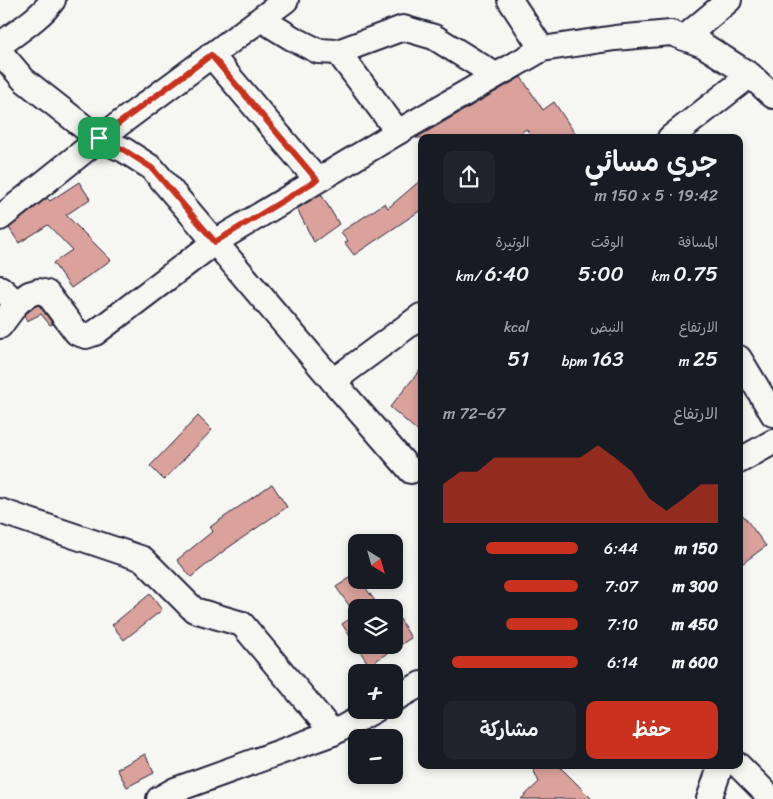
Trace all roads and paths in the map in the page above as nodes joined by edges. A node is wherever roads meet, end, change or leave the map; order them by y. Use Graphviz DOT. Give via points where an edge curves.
graph roads {
  1 [pos="53,0"];
  2 [pos="286,0"];
  3 [pos="510,0"];
  4 [pos="729,0"];
  5 [pos="261,19"];
  6 [pos="684,38"];
  7 [pos="0,45"];
  8 [pos="542,48"];
  9 [pos="0,52"];
  10 [pos="338,52"];
  11 [pos="211,55"];
  12 [pos="495,75"];
  13 [pos="750,75"];
  14 [pos="773,96"];
  15 [pos="398,132"];
  16 [pos="675,134"];
  17 [pos="99,138"];
  18 [pos="317,180"];
  19 [pos="0,218"];
  20 [pos="215,242"];
  21 [pos="9,296"];
  22 [pos="418,318"];
  23 [pos="0,326"];
  24 [pos="743,365"];
  25 [pos="334,382"];
  26 [pos="773,414"];
  27 [pos="773,442"];
  28 [pos="743,458"];
  29 [pos="411,471"];
  30 [pos="0,511"];
  31 [pos="418,686"];
  32 [pos="403,694"];
  33 [pos="359,719"];
  34 [pos="333,733"];
  35 [pos="720,769"];
  36 [pos="742,769"];
  37 [pos="158,799"];
  38 [pos="709,799"];
  39 [pos="772,799"];
  1 -- 7 [label="street" via="33,21"];
  2 -- 5 [label="street"];
  3 -- 8 [label="street"];
  4 -- 6 [label="street"];
  5 -- 10 [label="street" via="318,51"];
  5 -- 11 [label="street"];
  6 -- 8 [label="street" via="671,33"];
  6 -- 13 [label="street" via="703,45"];
  8 -- 12 [label="street"];
  9 -- 17 [label="street" via="24,80"];
  10 -- 12 [label="street" via="402,28 434,37"];
  10 -- 15 [label="street"];
  11 -- 17 [label="street"];
  11 -- 18 [label="street"];
  12 -- 15 [label="street"];
  13 -- 14 [label="street"];
  13 -- 16 [label="street"];
  15 -- 18 [label="street"];
  17 -- 19 [label="street"];
  17 -- 20 [label="street" via="152,168"];
  18 -- 20 [label="street"];
  20 -- 21 [label="street" via="86,336 77,333 47,293 39,291"];
  20 -- 25 [label="street"];
  21 -- 23 [label="street"];
  22 -- 25 [label="street"];
  24 -- 26 [label="street"];
  25 -- 29 [label="street"];
  27 -- 28 [label="street"];
  30 -- 34 [label="street" via="143,559 194,610 242,624"];
  31 -- 32 [label="street"];
  33 -- 34 [label="street"];
  34 -- 37 [label="street"];
  35 -- 38 [label="street"];
  36 -- 39 [label="street"];
}
